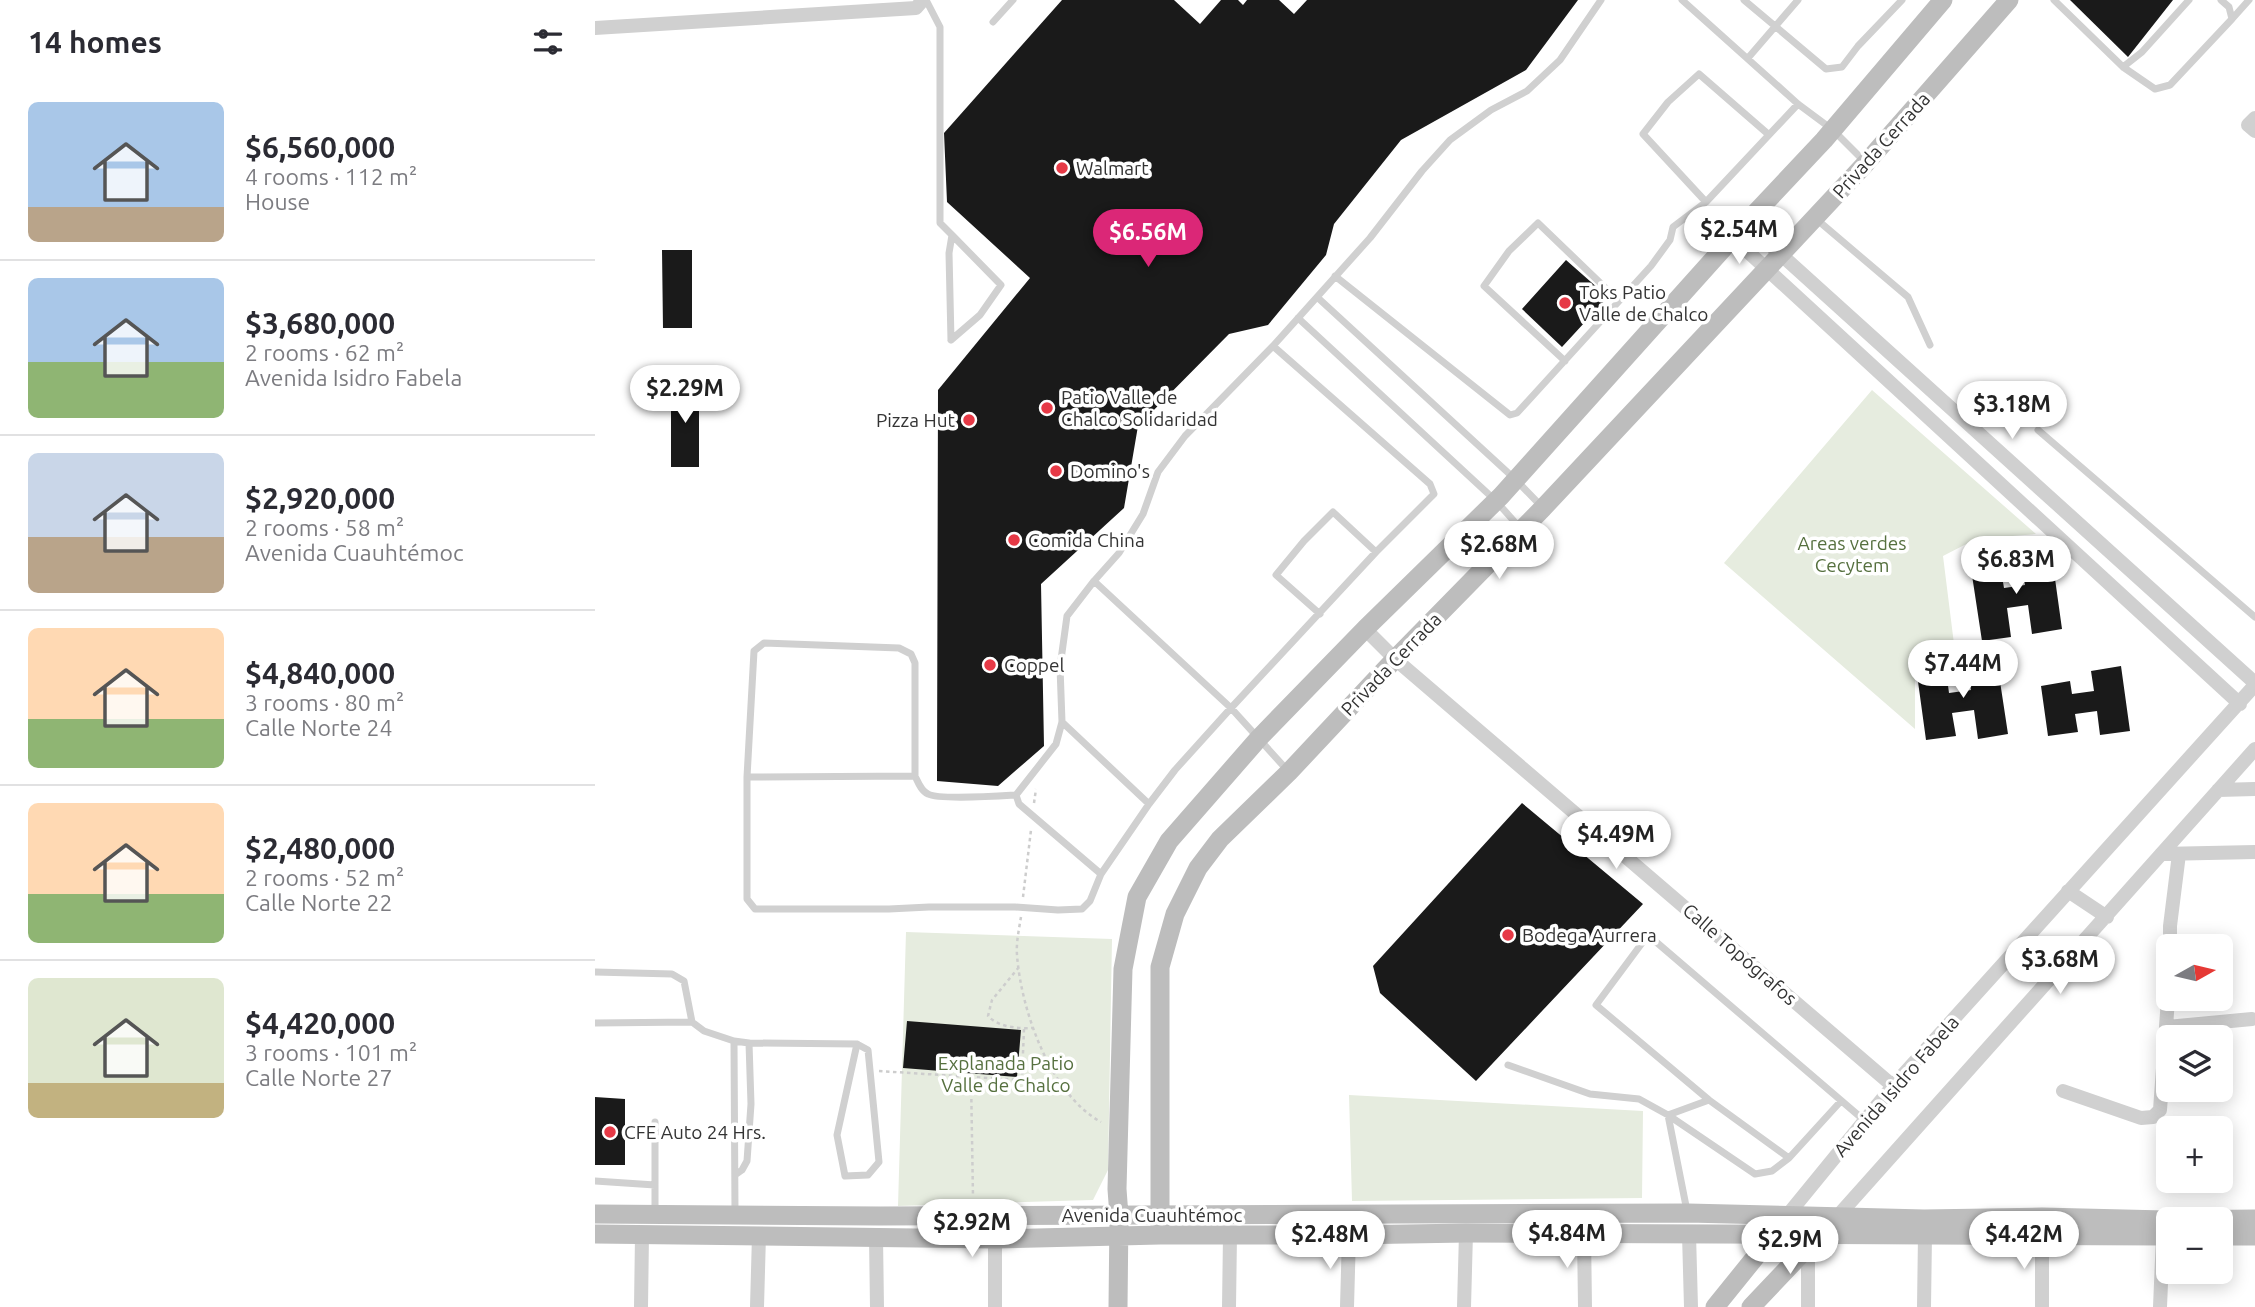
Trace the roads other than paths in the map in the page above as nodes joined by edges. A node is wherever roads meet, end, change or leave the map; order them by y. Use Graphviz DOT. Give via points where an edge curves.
graph roads {
  1 [pos="924,0"];
  2 [pos="1013,0"];
  3 [pos="1601,0"];
  4 [pos="1682,0"];
  5 [pos="1744,0"];
  6 [pos="1798,0"];
  7 [pos="1902,0"];
  8 [pos="1943,0"];
  9 [pos="2009,0"];
  10 [pos="2054,0"];
  11 [pos="2189,0"];
  12 [pos="2221,0"];
  13 [pos="2249,0"];
  14 [pos="2232,19"];
  15 [pos="993,22"];
  16 [pos="595,28"];
  17 [pos="1775,28"];
  18 [pos="1748,58"];
  19 [pos="2123,67"];
  20 [pos="1798,104"];
  21 [pos="2255,118"];
  22 [pos="1833,130"];
  23 [pos="2255,131"];
  24 [pos="1768,134"];
  25 [pos="1866,163"];
  26 [pos="1706,202"];
  27 [pos="1815,218"];
  28 [pos="1739,230"];
  29 [pos="952,235"];
  30 [pos="1774,262"];
  31 [pos="1335,276"];
  32 [pos="1317,297"];
  33 [pos="1618,300"];
  34 [pos="1298,318"];
  35 [pos="1930,345"];
  36 [pos="1273,346"];
  37 [pos="1565,361"];
  38 [pos="2038,430"];
  39 [pos="1515,480"];
  40 [pos="2029,480"];
  41 [pos="2014,497"];
  42 [pos="1496,501"];
  43 [pos="1543,509"];
  44 [pos="1522,530"];
  45 [pos="1376,552"];
  46 [pos="1094,581"];
  47 [pos="1320,614"];
  48 [pos="2255,617"];
  49 [pos="1365,629"];
  50 [pos="1395,659"];
  51 [pos="2255,684"];
  52 [pos="2240,704"];
  53 [pos="1231,708"];
  54 [pos="1062,722"];
  55 [pos="1259,738"];
  56 [pos="2255,749"];
  57 [pos="1289,772"];
  58 [pos="747,776"];
  59 [pos="915,776"];
  60 [pos="2255,789"];
  61 [pos="2218,790"];
  62 [pos="1016,795"];
  63 [pos="1149,804"];
  64 [pos="2255,852"];
  65 [pos="2161,854"];
  66 [pos="2179,854"];
  67 [pos="1101,874"];
  68 [pos="2068,891"];
  69 [pos="2107,917"];
  70 [pos="2171,934"];
  71 [pos="595,972"];
  72 [pos="2252,1019"];
  73 [pos="692,1022"];
  74 [pos="595,1023"];
  75 [pos="2188,1025"];
  76 [pos="734,1041"];
  77 [pos="749,1043"];
  78 [pos="857,1044"];
  79 [pos="1508,1065"];
  80 [pos="1893,1086"];
  81 [pos="2063,1091"];
  82 [pos="1709,1100"];
  83 [pos="1841,1101"];
  84 [pos="2161,1102"];
  85 [pos="751,1104"];
  86 [pos="735,1105"];
  87 [pos="1668,1115"];
  88 [pos="1864,1121"];
  89 [pos="655,1122"];
  90 [pos="1789,1158"];
  91 [pos="735,1175"];
  92 [pos="595,1181"];
  93 [pos="655,1185"];
  94 [pos="1688,1213"];
  95 [pos="595,1214"];
  96 [pos="655,1216"];
  97 [pos="1786,1217"];
  98 [pos="1837,1217"];
  99 [pos="2255,1219"];
  100 [pos="735,1225"];
  101 [pos="1159,1225"];
  102 [pos="1119,1226"];
  103 [pos="1466,1233"];
  104 [pos="1584,1233"];
  105 [pos="595,1234"];
  106 [pos="1689,1234"];
  107 [pos="642,1235"];
  108 [pos="759,1235"];
  109 [pos="1230,1235"];
  110 [pos="1925,1235"];
  111 [pos="2042,1235"];
  112 [pos="1349,1236"];
  113 [pos="1774,1236"];
  114 [pos="2156,1236"];
  115 [pos="2233,1236"];
  116 [pos="2255,1236"];
  117 [pos="876,1237"];
  118 [pos="995,1239"];
  119 [pos="1815,1239"];
  120 [pos="2162,1284"];
  121 [pos="641,1307"];
  122 [pos="757,1307"];
  123 [pos="877,1307"];
  124 [pos="995,1307"];
  125 [pos="1118,1307"];
  126 [pos="1229,1307"];
  127 [pos="1347,1307"];
  128 [pos="1464,1307"];
  129 [pos="1585,1307"];
  130 [pos="1691,1307"];
  131 [pos="1715,1307"];
  132 [pos="1751,1307"];
  133 [pos="1808,1307"];
  134 [pos="1924,1307"];
  135 [pos="2042,1307"];
  136 [pos="2160,1307"];
  1 -- 16 [label="street" via="916,8"];
  1 -- 29 [label="lane" via="940,27 940,223"];
  2 -- 15 [label="lane"];
  3 -- 31 [label="lane" via="1560,60 1527,91 1450,140"];
  4 -- 18 [label="lane"];
  5 -- 17 [label="lane"];
  6 -- 17 [label="lane"];
  7 -- 17 [label="lane" via="1842,67 1826,69"];
  8 -- 22 [label="street"];
  9 -- 25 [label="street, Privada Cerrada"];
  10 -- 19 [label="lane"];
  11 -- 19 [label="lane"];
  12 -- 14 [label="lane"];
  13 -- 14 [label="lane"];
  14 -- 19 [label="lane" via="2170,85 2155,89"];
  17 -- 18 [label="lane"];
  18 -- 20 [label="lane"];
  20 -- 22 [label="lane"];
  20 -- 24 [label="lane"];
  21 -- 23 [label="street" via="2248,125"];
  22 -- 25 [label="lane"];
  22 -- 28 [label="street"];
  24 -- 26 [label="lane"];
  24 -- 26 [label="lane" via="1699,74 1668,102 1643,134"];
  25 -- 27 [label="street, Privada Cerrada"];
  26 -- 33 [label="lane" via="1673,226 1670,240"];
  27 -- 30 [label="street, Privada Cerrada"];
  27 -- 35 [label="lane" via="1909,297"];
  28 -- 30 [label="street"];
  28 -- 39 [label="street"];
  29 -- 29 [label="lane" via="950,254 951,340 981,315 1001,285"];
  30 -- 40 [label="street"];
  30 -- 41 [label="street"];
  30 -- 43 [label="street, Privada Cerrada"];
  31 -- 32 [label="lane"];
  31 -- 37 [label="lane" via="1510,415"];
  32 -- 34 [label="lane"];
  32 -- 39 [label="lane"];
  33 -- 37 [label="lane"];
  33 -- 37 [label="lane" via="1538,223 1509,251 1484,286"];
  34 -- 36 [label="lane"];
  34 -- 42 [label="lane"];
  36 -- 45 [label="lane" via="1430,484 1434,494"];
  36 -- 46 [label="lane" via="1185,436 1158,472 1143,513 1119,553"];
  38 -- 48 [label="lane"];
  39 -- 42 [label="street"];
  39 -- 43 [label="lane"];
  40 -- 41 [label="street"];
  40 -- 51 [label="street"];
  41 -- 52 [label="street"];
  42 -- 44 [label="lane"];
  42 -- 49 [label="street"];
  43 -- 44 [label="street, Privada Cerrada"];
  44 -- 50 [label="street, Privada Cerrada"];
  45 -- 47 [label="lane"];
  45 -- 47 [label="lane" via="1333,512 1304,541 1276,575"];
  46 -- 53 [label="lane"];
  46 -- 54 [label="lane" via="1067,616 1061,667"];
  47 -- 53 [label="lane"];
  49 -- 50 [label="street, Calle Topógrafos"];
  49 -- 55 [label="street"];
  50 -- 57 [label="street, Privada Cerrada"];
  50 -- 80 [label="street, Calle Topógrafos"];
  51 -- 52 [label="street, Avenida Isidro Fabela"];
  52 -- 68 [label="street, Avenida Isidro Fabela"];
  53 -- 55 [label="lane"];
  53 -- 63 [label="lane"];
  54 -- 62 [label="lane" via="1056,744"];
  54 -- 63 [label="lane"];
  55 -- 57 [label="lane"];
  55 -- 102 [label="street" via="1169,841 1137,897 1123,970"];
  56 -- 61 [label="street"];
  57 -- 101 [label="street, Privada Cerrada" via="1220,839 1198,868 1171,927 1160,967"];
  58 -- 59 [label="lane"];
  58 -- 59 [label="lane" via="754,651 764,643 899,648 911,654 915,663"];
  58 -- 67 [label="lane" via="747,899 755,909 1082,909"];
  59 -- 62 [label="lane" via="930,796"];
  60 -- 61 [label="street"];
  61 -- 65 [label="street"];
  62 -- 67 [label="lane" via="1019,804"];
  63 -- 67 [label="lane"];
  64 -- 66 [label="street"];
  65 -- 66 [label="street"];
  65 -- 69 [label="street"];
  66 -- 70 [label="street"];
  68 -- 69 [label="street"];
  68 -- 80 [label="street, Avenida Isidro Fabela"];
  69 -- 98 [label="street"];
  71 -- 73 [label="lane" via="672,974 684,981"];
  72 -- 75 [label="street"];
  73 -- 74 [label="lane"];
  73 -- 76 [label="lane"];
  76 -- 77 [label="lane"];
  76 -- 86 [label="lane"];
  77 -- 78 [label="lane"];
  77 -- 85 [label="lane"];
  78 -- 78 [label="lane" via="837,1135 845,1176 868,1175 879,1162 868,1050"];
  79 -- 87 [label="lane" via="1590,1094 1639,1098"];
  80 -- 88 [label="street, Avenida Isidro Fabela"];
  81 -- 84 [label="street" via="2141,1118 2153,1117"];
  82 -- 83 [label="lane" via="1596,1005 1648,935"];
  82 -- 87 [label="lane"];
  82 -- 90 [label="lane"];
  83 -- 88 [label="lane"];
  83 -- 90 [label="lane"];
  85 -- 86 [label="lane"];
  85 -- 91 [label="lane" via="747,1161"];
  86 -- 91 [label="lane"];
  87 -- 90 [label="lane" via="1755,1174 1772,1171"];
  87 -- 94 [label="lane"];
  88 -- 97 [label="street, Avenida Isidro Fabela"];
  89 -- 93 [label="lane"];
  91 -- 100 [label="lane"];
  92 -- 93 [label="lane"];
  93 -- 96 [label="lane"];
  94 -- 97 [label="street, Avenida Cuauhtémoc"];
  94 -- 101 [label="street, Avenida Cuauhtémoc"];
  95 -- 96 [label="street, Avenida Cuauhtémoc"];
  96 -- 100 [label="street, Avenida Cuauhtémoc"];
  97 -- 98 [label="street, Avenida Cuauhtémoc"];
  97 -- 113 [label="street, Avenida Isidro Fabela"];
  98 -- 99 [label="street, Avenida Cuauhtémoc"];
  98 -- 119 [label="street"];
  100 -- 102 [label="street, Avenida Cuauhtémoc" via="973,1215"];
  100 -- 107 [label="street, Avenida Cuauhtémoc"];
  100 -- 108 [label="street, Avenida Cuauhtémoc"];
  101 -- 102 [label="street, Avenida Cuauhtémoc"];
  101 -- 109 [label="street, Avenida Cuauhtémoc"];
  102 -- 118 [label="street, Avenida Cuauhtémoc"];
  102 -- 125 [label="street"];
  103 -- 104 [label="street, Avenida Cuauhtémoc"];
  103 -- 112 [label="street, Avenida Cuauhtémoc"];
  103 -- 128 [label="street"];
  104 -- 106 [label="street, Avenida Cuauhtémoc"];
  104 -- 129 [label="street"];
  105 -- 107 [label="street, Avenida Cuauhtémoc"];
  106 -- 113 [label="street, Avenida Cuauhtémoc"];
  106 -- 130 [label="street"];
  107 -- 121 [label="street"];
  108 -- 117 [label="street, Avenida Cuauhtémoc"];
  108 -- 122 [label="street"];
  109 -- 112 [label="street, Avenida Cuauhtémoc"];
  109 -- 126 [label="street"];
  110 -- 111 [label="street, Avenida Cuauhtémoc"];
  110 -- 119 [label="street, Avenida Cuauhtémoc"];
  110 -- 134 [label="street"];
  111 -- 114 [label="street, Avenida Cuauhtémoc"];
  111 -- 135 [label="street"];
  112 -- 127 [label="street"];
  113 -- 119 [label="street, Avenida Cuauhtémoc"];
  113 -- 131 [label="street, Avenida Isidro Fabela"];
  115 -- 116 [label="street"];
  117 -- 118 [label="street, Avenida Cuauhtémoc"];
  117 -- 123 [label="street"];
  118 -- 124 [label="street"];
  119 -- 132 [label="street"];
  119 -- 133 [label="street"];
  120 -- 136 [label="street"];
}
